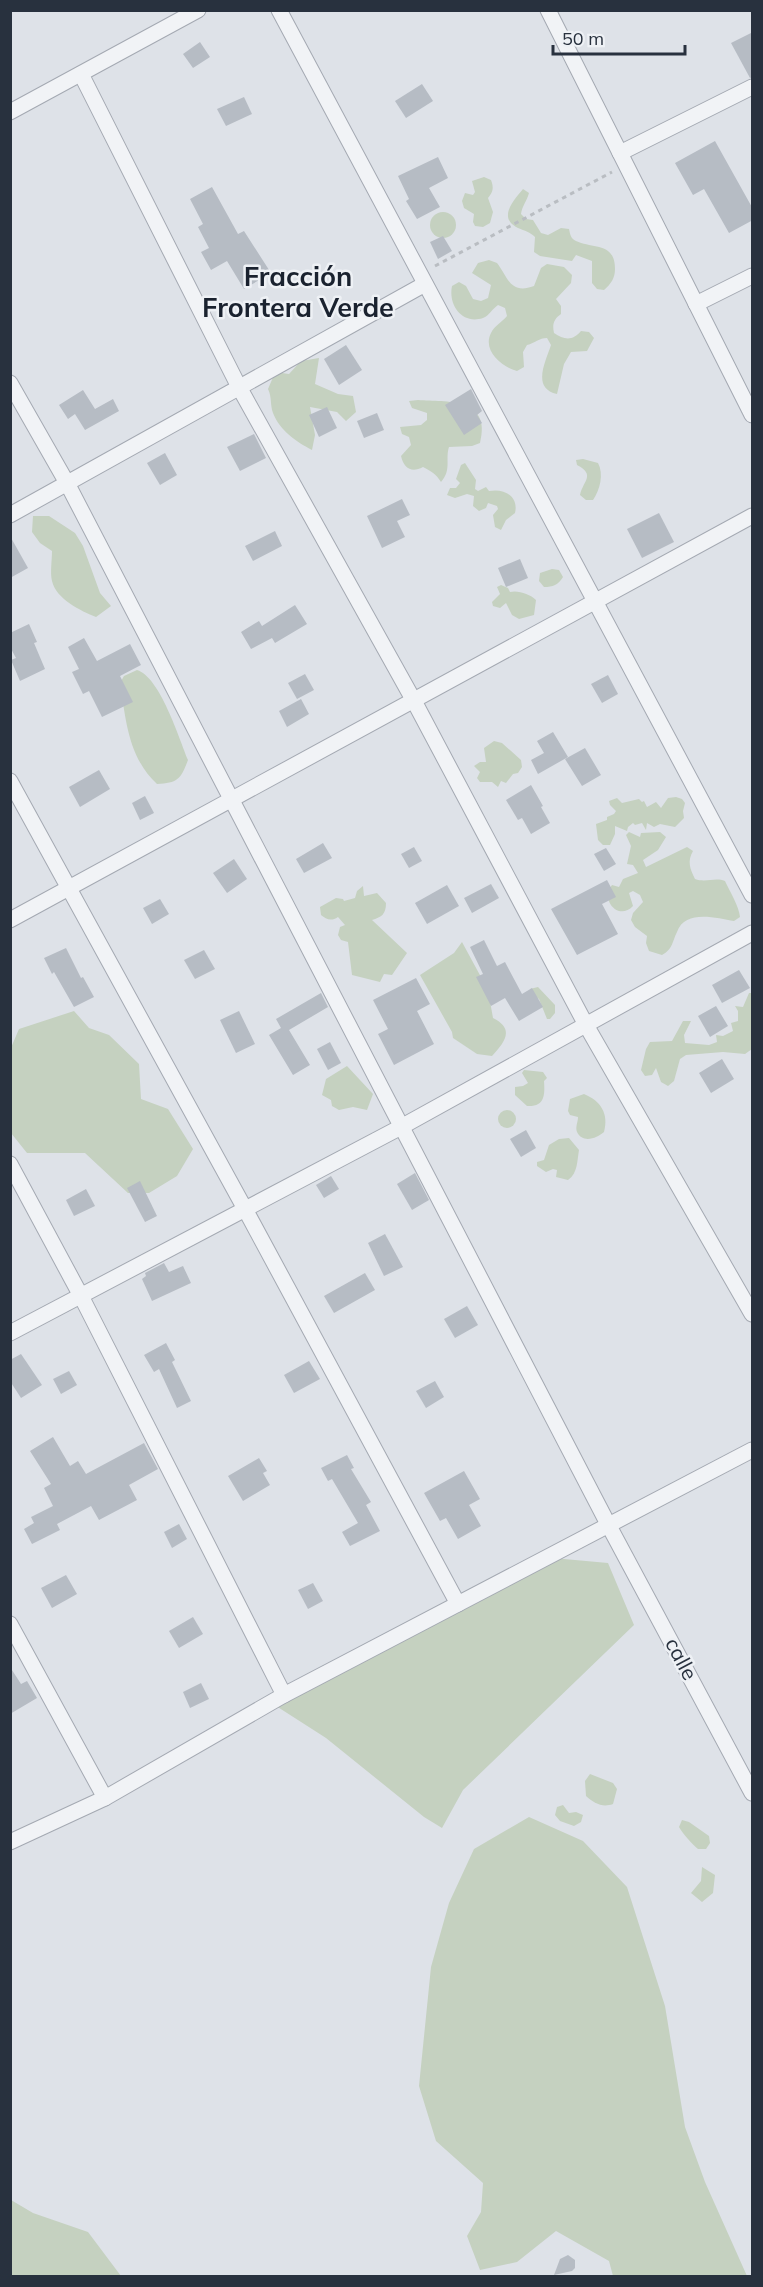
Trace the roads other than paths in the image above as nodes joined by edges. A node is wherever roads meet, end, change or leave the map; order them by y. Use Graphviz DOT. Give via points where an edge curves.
graph roads {
  1 [pos="198,10"];
  2 [pos="279,10"];
  3 [pos="548,10"];
  4 [pos="81,74"];
  5 [pos="753,87"];
  6 [pos="10,112"];
  7 [pos="623,159"];
  8 [pos="753,276"];
  9 [pos="422,279"];
  10 [pos="696,304"];
  11 [pos="10,383"];
  12 [pos="239,387"];
  13 [pos="753,415"];
  14 [pos="67,483"];
  15 [pos="10,514"];
  16 [pos="753,516"];
  17 [pos="595,601"];
  18 [pos="414,701"];
  19 [pos="10,781"];
  20 [pos="232,801"];
  21 [pos="69,888"];
  22 [pos="753,895"];
  23 [pos="10,920"];
  24 [pos="753,933"];
  25 [pos="586,1025"];
  26 [pos="401,1127"];
  27 [pos="10,1164"];
  28 [pos="245,1209"];
  29 [pos="81,1296"];
  30 [pos="753,1314"];
  31 [pos="10,1333"];
  32 [pos="753,1450"];
  33 [pos="609,1526"];
  34 [pos="458,1604"];
  35 [pos="10,1624"];
  36 [pos="284,1695"];
  37 [pos="753,1793"];
  38 [pos="105,1798"];
  39 [pos="10,1842"];
  1 -- 4 [label="street"];
  2 -- 9 [label="street"];
  3 -- 7 [label="street"];
  4 -- 6 [label="street"];
  4 -- 12 [label="street"];
  5 -- 7 [label="street"];
  7 -- 10 [label="street"];
  8 -- 10 [label="street"];
  9 -- 12 [label="street"];
  9 -- 17 [label="street"];
  10 -- 13 [label="street"];
  11 -- 14 [label="street, calle"];
  12 -- 14 [label="street"];
  12 -- 18 [label="street"];
  14 -- 15 [label="street"];
  14 -- 20 [label="street, calle"];
  16 -- 17 [label="street"];
  17 -- 18 [label="street"];
  17 -- 22 [label="street"];
  18 -- 20 [label="street"];
  18 -- 25 [label="street"];
  19 -- 21 [label="street"];
  20 -- 21 [label="street"];
  20 -- 26 [label="street, calle"];
  21 -- 23 [label="street"];
  21 -- 28 [label="street"];
  24 -- 25 [label="street"];
  25 -- 26 [label="street"];
  25 -- 30 [label="street"];
  26 -- 28 [label="street"];
  26 -- 33 [label="street, calle"];
  27 -- 29 [label="street"];
  28 -- 29 [label="street"];
  28 -- 34 [label="street"];
  29 -- 31 [label="street"];
  29 -- 36 [label="street"];
  32 -- 33 [label="street"];
  33 -- 34 [label="street"];
  33 -- 37 [label="street, calle"];
  34 -- 36 [label="street"];
  35 -- 38 [label="street"];
  36 -- 38 [label="street"];
  38 -- 39 [label="street"];
}
